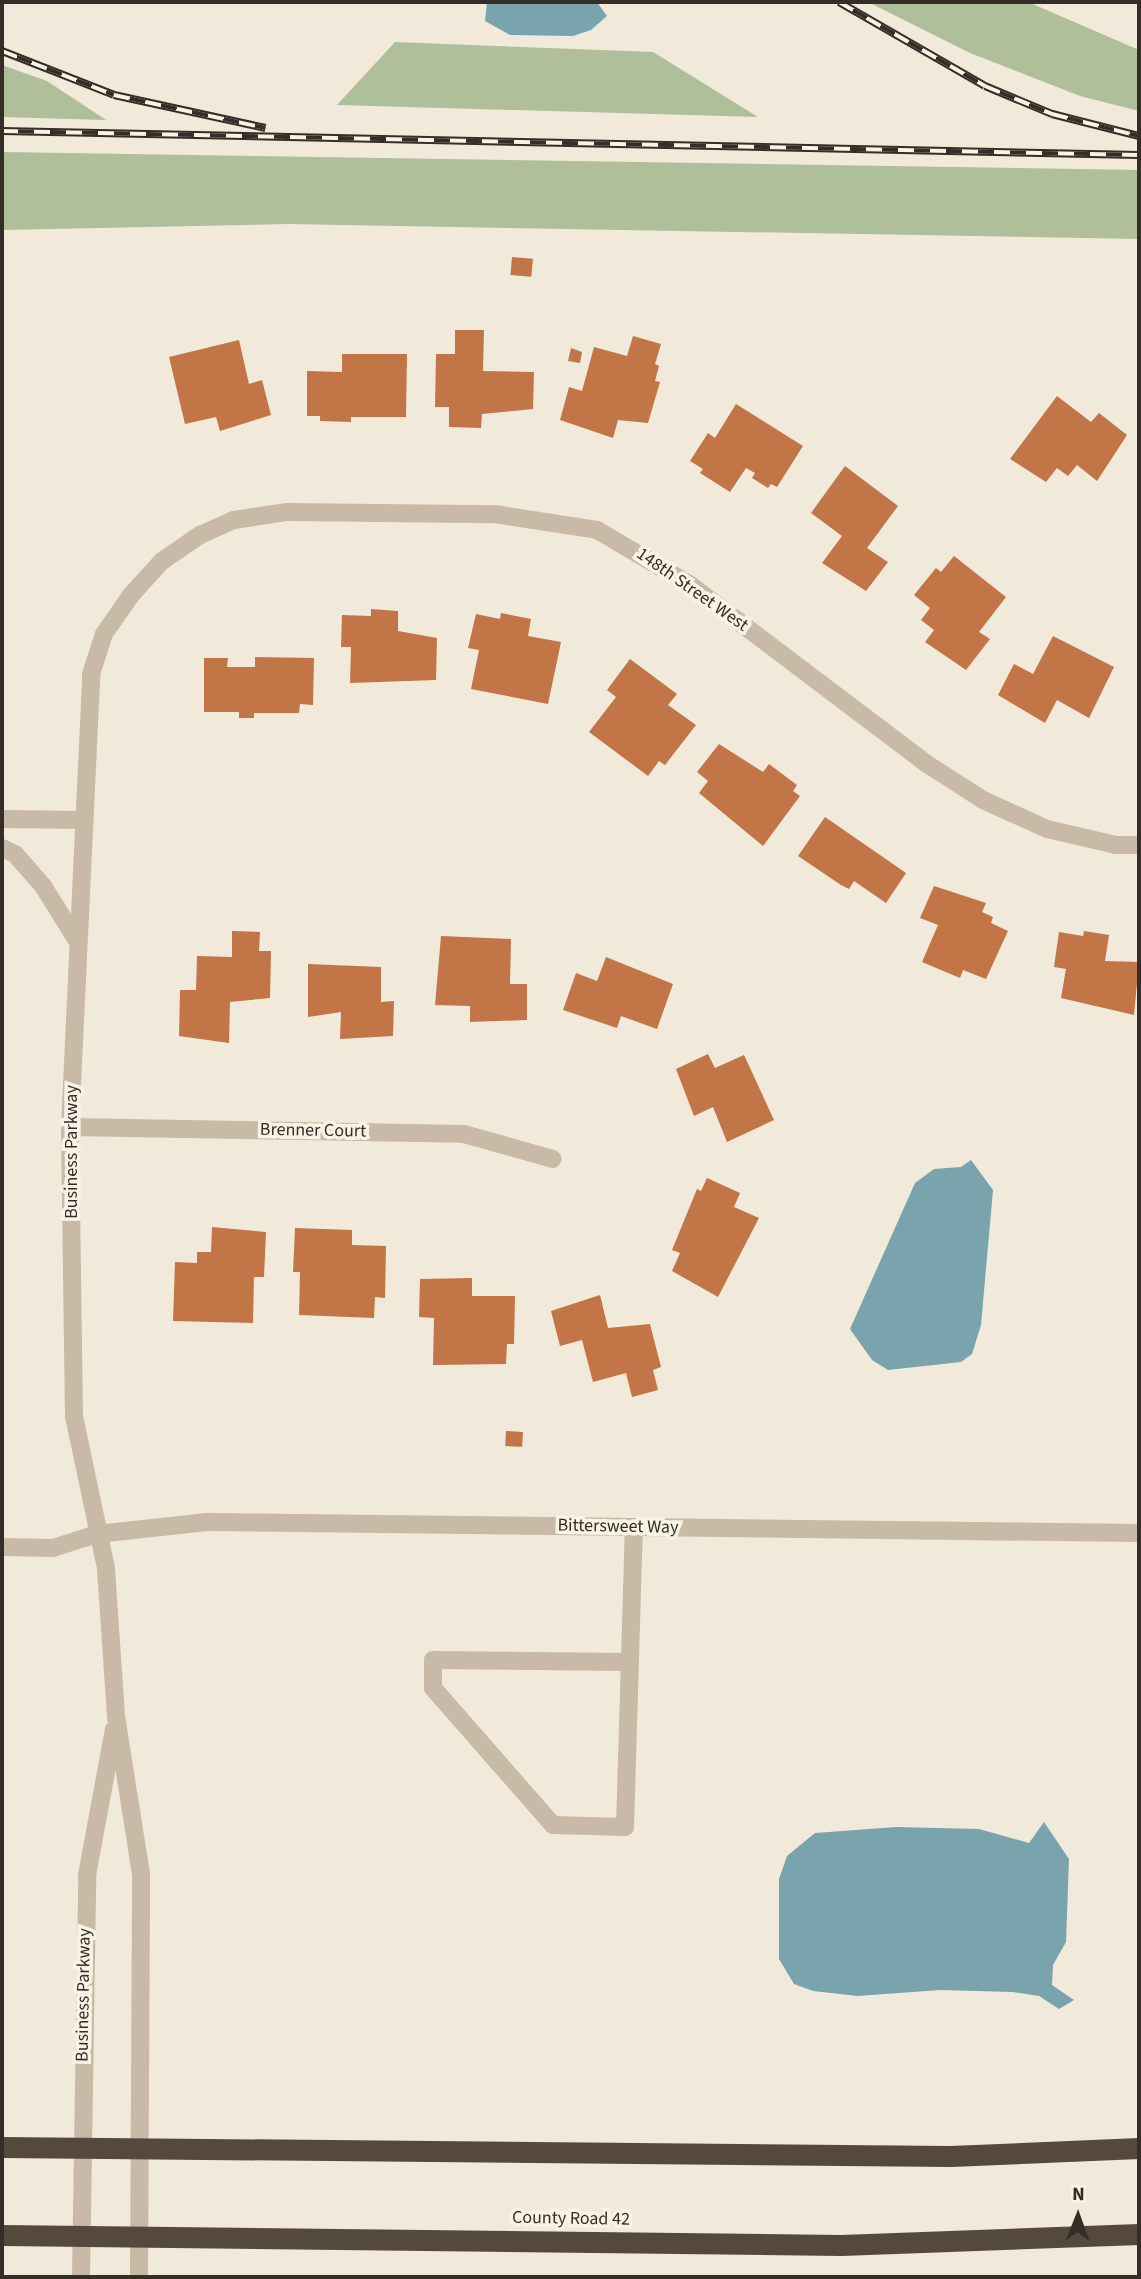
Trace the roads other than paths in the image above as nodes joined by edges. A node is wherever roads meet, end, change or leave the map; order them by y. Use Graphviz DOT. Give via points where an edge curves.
graph roads {
  1 [pos="131,595"];
  2 [pos="2,819"];
  3 [pos="84,820"];
  4 [pos="1139,845"];
  5 [pos="2,848"];
  6 [pos="78,943"];
  7 [pos="70,1127"];
  8 [pos="553,1159"];
  9 [pos="634,1527"];
  10 [pos="1139,1533"];
  11 [pos="97,1534"];
  12 [pos="2,1548"];
  13 [pos="629,1662"];
  14 [pos="116,1716"];
  15 [pos="2,2147"];
  16 [pos="81,2147"];
  17 [pos="143,2148"];
  18 [pos="1139,2148"];
  19 [pos="1139,2234"];
  20 [pos="2,2235"];
  21 [pos="81,2236"];
  22 [pos="139,2236"];
  23 [pos="81,2277"];
  24 [pos="139,2277"];
  1 -- 3 [label="street, Business Parkway" via="104,634 91,674"];
  1 -- 4 [label="street, 148th Street West" via="162,561 200,535 234,520 287,512 494,514 597,530 690,584 927,764 982,800 1047,829 1116,845"];
  2 -- 3 [label="street"];
  3 -- 6 [label="street, Business Parkway"];
  5 -- 6 [label="street" via="15,854 43,886"];
  6 -- 7 [label="street, Business Parkway"];
  7 -- 8 [label="street, Brenner Court" via="464,1134"];
  7 -- 11 [label="street, Business Parkway" via="74,1416"];
  9 -- 10 [label="street, Bittersweet Way"];
  9 -- 11 [label="street, Bittersweet Way" via="207,1522"];
  9 -- 13 [label="street"];
  11 -- 12 [label="street, Bittersweet Way" via="53,1548"];
  11 -- 14 [label="street, Business Parkway" via="106,1568"];
  13 -- 13 [label="street" via="625,1827 553,1825 433,1688 433,1660"];
  14 -- 16 [label="street, Business Parkway" via="86,1875"];
  14 -- 17 [label="street, Business Parkway" via="141,1874"];
  15 -- 16 [label="highway"];
  16 -- 17 [label="highway"];
  16 -- 21 [label="street, Business Parkway"];
  17 -- 18 [label="highway" via="937,2156"];
  17 -- 22 [label="street, Business Parkway"];
  19 -- 22 [label="highway, County Road 42" via="841,2245"];
  20 -- 21 [label="highway, County Road 42"];
  21 -- 22 [label="highway, County Road 42"];
  21 -- 23 [label="street, Business Parkway"];
  22 -- 24 [label="street, Business Parkway"];
}
